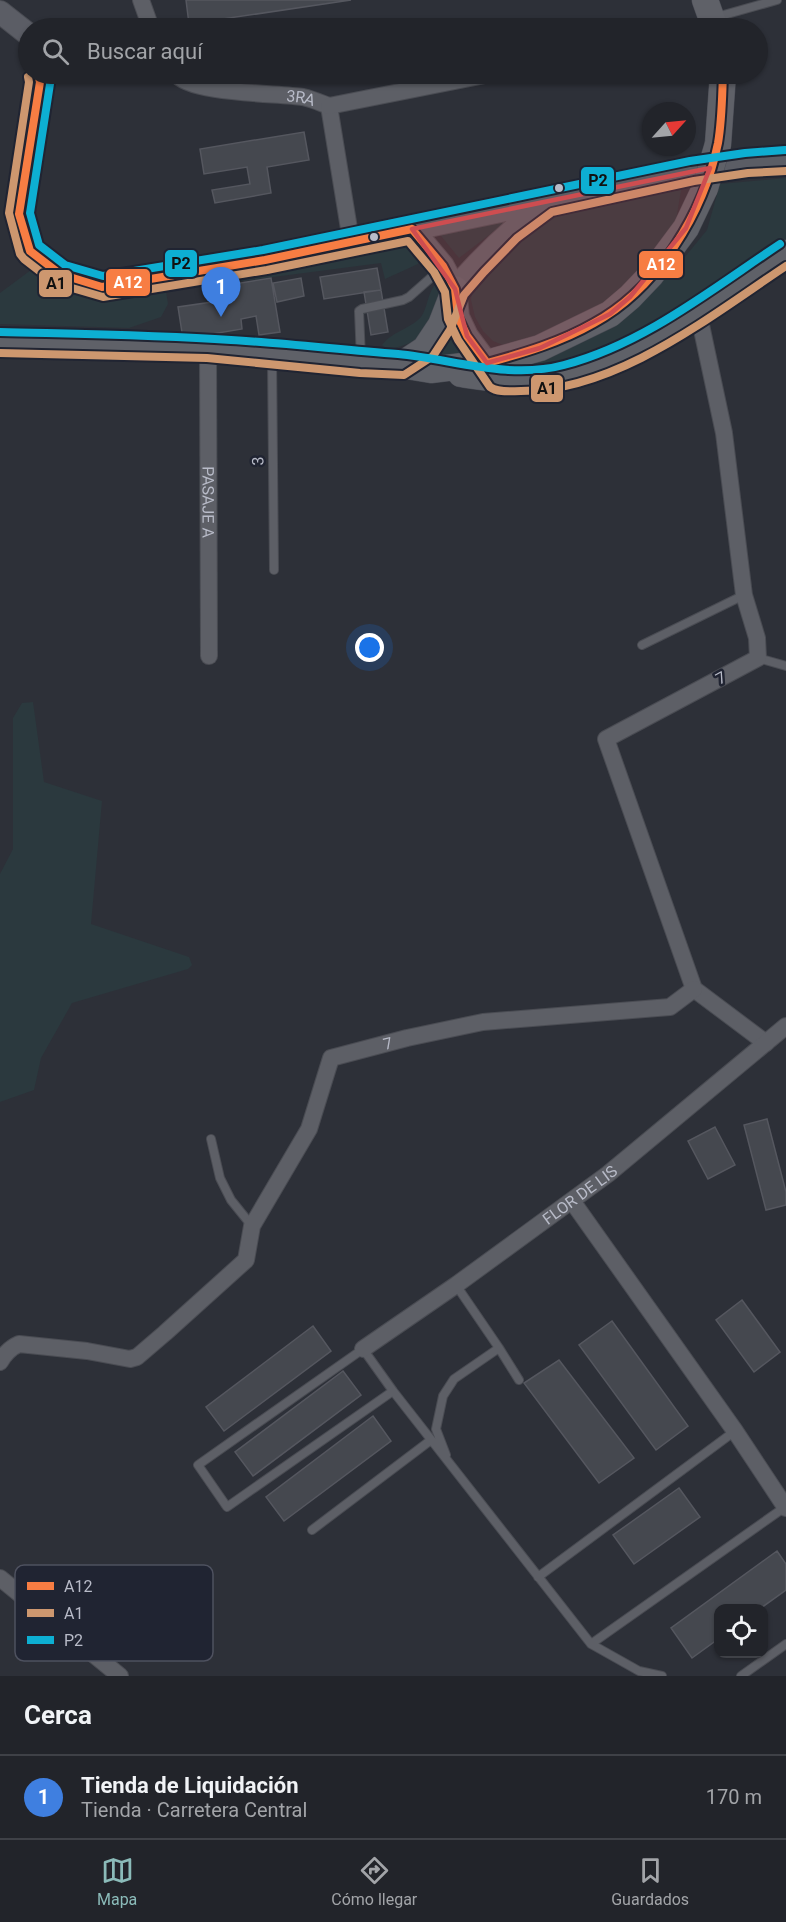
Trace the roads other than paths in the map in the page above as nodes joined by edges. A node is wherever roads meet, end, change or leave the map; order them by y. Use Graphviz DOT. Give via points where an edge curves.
graph roads {
  1 [pos="141,0"];
  2 [pos="777,0"];
  3 [pos="0,12"];
  4 [pos="711,15"];
  5 [pos="147,18"];
  6 [pos="18,26"];
  7 [pos="40,84"];
  8 [pos="194,84"];
  9 [pos="440,84"];
  10 [pos="722,84"];
  11 [pos="329,106"];
  12 [pos="786,159"];
  13 [pos="549,202"];
  14 [pos="412,229"];
  15 [pos="351,241"];
  16 [pos="786,253"];
  17 [pos="443,266"];
  18 [pos="455,290"];
  19 [pos="698,311"];
  20 [pos="0,342"];
  21 [pos="208,348"];
  22 [pos="272,353"];
  23 [pos="361,363"];
  24 [pos="401,365"];
  25 [pos="492,372"];
  26 [pos="274,570"];
  27 [pos="744,595"];
  28 [pos="642,645"];
  29 [pos="209,656"];
  30 [pos="758,658"];
  31 [pos="786,666"];
  32 [pos="694,989"];
  33 [pos="786,1026"];
  34 [pos="766,1043"];
  35 [pos="211,1140"];
  36 [pos="572,1201"];
  37 [pos="252,1226"];
  38 [pos="456,1285"];
  39 [pos="499,1348"];
  40 [pos="363,1349"];
  41 [pos="0,1362"];
  42 [pos="519,1380"];
  43 [pos="393,1391"];
  44 [pos="735,1431"];
  45 [pos="431,1440"];
  46 [pos="449,1464"];
  47 [pos="786,1507"];
  48 [pos="312,1530"];
  49 [pos="538,1577"];
  50 [pos="0,1578"];
  51 [pos="15,1590"];
  52 [pos="591,1644"];
  53 [pos="786,1644"];
  54 [pos="102,1661"];
  55 [pos="120,1676"];
  56 [pos="662,1676"];
  57 [pos="741,1676"];
  1 -- 5 [label="street"];
  2 -- 4 [label="lane"];
  3 -- 6 [label="main road"];
  7 -- 15 [label="main road" via="19,214 30,251 60,274 102,287 265,260"];
  8 -- 11 [label="street, 3RA" via="215,90 306,98"];
  9 -- 11 [label="street"];
  10 -- 25 [label="main road, bridge" via="718,144 705,188 686,228 651,275 610,314"];
  11 -- 15 [label="street, 3RA"];
  12 -- 13 [label="main road" via="692,171"];
  13 -- 14 [label="main road"];
  13 -- 18 [label="main road" via="510,230"];
  14 -- 15 [label="main road"];
  14 -- 17 [label="main road"];
  16 -- 19 [label="main road"];
  17 -- 18 [label="main road"];
  17 -- 23 [label="lane" via="409,297 359,311"];
  18 -- 24 [label="main road" via="441,325 425,349"];
  18 -- 25 [label="main road" via="458,316 467,336"];
  19 -- 25 [label="main road" via="610,361 564,376 542,379"];
  19 -- 27 [label="street" via="724,433"];
  20 -- 21 [label="main road"];
  21 -- 22 [label="main road"];
  21 -- 29 [label="street, PASAJE A"];
  22 -- 23 [label="main road"];
  22 -- 26 [label="lane, 3"];
  23 -- 24 [label="main road"];
  24 -- 25 [label="main road"];
  27 -- 28 [label="lane"];
  27 -- 30 [label="street" via="757,638"];
  30 -- 31 [label="lane"];
  30 -- 32 [label="street, 7" via="606,739"];
  32 -- 34 [label="street"];
  32 -- 37 [label="street, 7" via="670,1007 483,1022 331,1058 309,1130"];
  33 -- 34 [label="street, FLOR DE LIS"];
  34 -- 36 [label="street, FLOR DE LIS"];
  35 -- 37 [label="lane" via="220,1178 231,1200"];
  36 -- 38 [label="street, FLOR DE LIS"];
  36 -- 44 [label="street"];
  37 -- 41 [label="street" via="246,1260 137,1357 123,1359 19,1344"];
  38 -- 39 [label="lane"];
  38 -- 40 [label="street, FLOR DE LIS"];
  39 -- 42 [label="lane"];
  39 -- 46 [label="lane" via="454,1379 443,1396 436,1429"];
  40 -- 43 [label="lane"];
  40 -- 43 [label="lane" via="198,1465 227,1507"];
  43 -- 45 [label="lane"];
  44 -- 47 [label="street"];
  44 -- 49 [label="lane"];
  45 -- 46 [label="lane"];
  45 -- 48 [label="lane"];
  46 -- 49 [label="lane"];
  47 -- 52 [label="lane"];
  49 -- 52 [label="lane"];
  50 -- 51 [label="street"];
  52 -- 56 [label="lane" via="639,1671"];
  53 -- 57 [label="lane"];
  54 -- 55 [label="street"];
}
